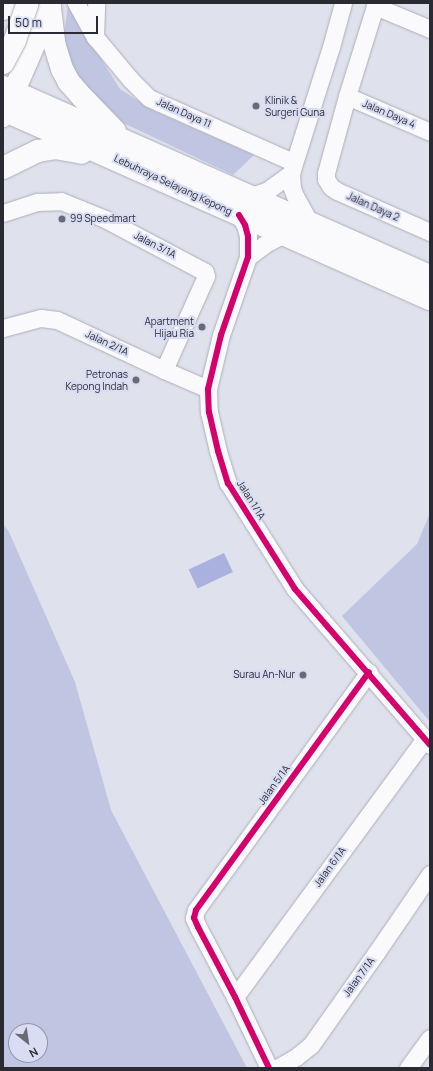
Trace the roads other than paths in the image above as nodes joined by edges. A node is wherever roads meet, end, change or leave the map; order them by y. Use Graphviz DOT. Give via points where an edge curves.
graph roads {
  1 [pos="5,3"];
  2 [pos="28,3"];
  3 [pos="76,3"];
  4 [pos="96,3"];
  5 [pos="343,3"];
  6 [pos="375,5"];
  7 [pos="3,8"];
  8 [pos="49,11"];
  9 [pos="430,29"];
  10 [pos="95,37"];
  11 [pos="3,45"];
  12 [pos="3,63"];
  13 [pos="347,96"];
  14 [pos="6,103"];
  15 [pos="430,132"];
  16 [pos="120,149"];
  17 [pos="3,168"];
  18 [pos="292,168"];
  19 [pos="244,206"];
  20 [pos="3,213"];
  21 [pos="310,223"];
  22 [pos="430,232"];
  23 [pos="284,234"];
  24 [pos="248,257"];
  25 [pos="430,276"];
  26 [pos="430,299"];
  27 [pos="3,328"];
  28 [pos="164,370"];
  29 [pos="208,389"];
  30 [pos="369,672"];
  31 [pos="427,741"];
  32 [pos="430,874"];
  33 [pos="235,997"];
  34 [pos="430,1038"];
  35 [pos="269,1068"];
  36 [pos="277,1068"];
  37 [pos="408,1068"];
  1 -- 7 [label="main road"];
  2 -- 12 [label="main road, bridge" via="15,40"];
  3 -- 10 [label="street, Jalan Daya 11"];
  4 -- 10 [label="street"];
  5 -- 18 [label="street"];
  6 -- 9 [label="street"];
  6 -- 13 [label="street"];
  8 -- 11 [label="main road" via="16,42"];
  8 -- 14 [label="main road"];
  8 -- 16 [label="main road" via="54,43 62,69"];
  10 -- 18 [label="street, Jalan Daya 11" via="149,98"];
  13 -- 15 [label="street, Jalan Daya 4"];
  13 -- 22 [label="street, Jalan Daya 2" via="326,173 330,187"];
  14 -- 16 [label="main road, Lebuhraya Selayang Kepong"];
  16 -- 17 [label="main road" via="38,150"];
  16 -- 19 [label="main road, Lebuhraya Selayang Kepong"];
  18 -- 19 [label="street" via="268,190"];
  18 -- 21 [label="street" via="292,188"];
  19 -- 21 [label="main road, Lebuhraya Selayang Kepong"];
  19 -- 23 [label="main road, Lebuhraya Selayang Kepong"];
  19 -- 24 [label="street, Jalan 1/1A"];
  20 -- 28 [label="street, Jalan 3/1A" via="37,202 61,201 105,219 205,272 206,276"];
  21 -- 25 [label="main road, Lebuhraya Selayang Kepong"];
  23 -- 24 [label="street"];
  23 -- 26 [label="main road, Lebuhraya Selayang Kepong"];
  24 -- 29 [label="street, Jalan 1/1A" via="221,335"];
  27 -- 28 [label="street, Jalan 2/1A" via="41,318 57,320"];
  28 -- 29 [label="street, Jalan 2/1A"];
  29 -- 30 [label="street, Jalan 1/1A" via="209,412 228,483 295,589"];
  30 -- 31 [label="street, Jalan 1/1A"];
  30 -- 33 [label="street, Jalan 5/1A" via="196,910 194,918 198,927"];
  31 -- 33 [label="street, Jalan 6/1A"];
  32 -- 36 [label="street, Jalan 7/1A" via="311,1045 296,1058"];
  33 -- 35 [label="street"];
  34 -- 37 [label="street"];
}
